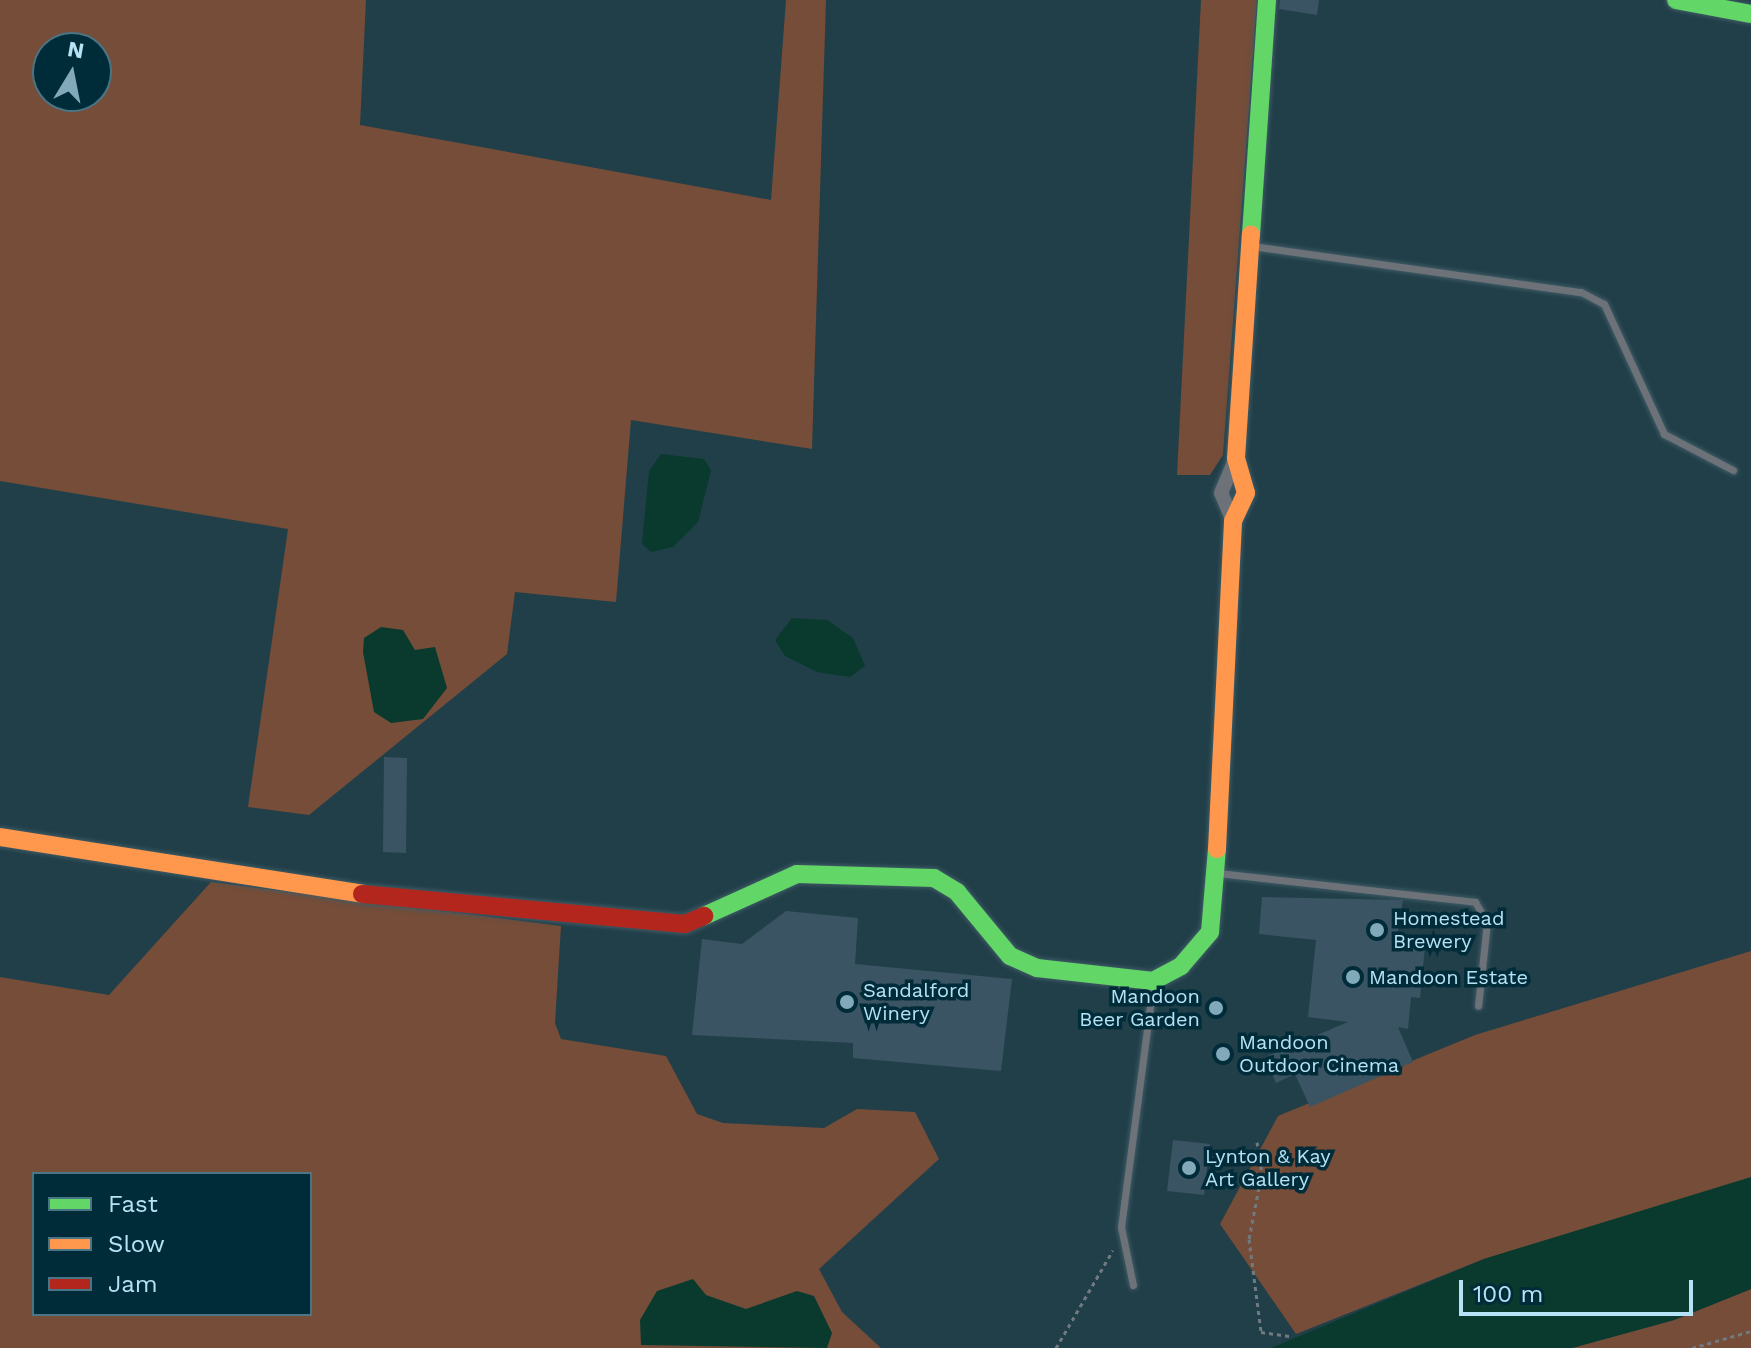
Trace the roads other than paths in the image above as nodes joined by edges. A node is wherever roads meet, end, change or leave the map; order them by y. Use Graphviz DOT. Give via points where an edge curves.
graph roads {
  1 [pos="1267,0"];
  2 [pos="1676,0"];
  3 [pos="1751,14"];
  4 [pos="1249,246"];
  5 [pos="1733,470"];
  6 [pos="0,837"];
  7 [pos="1216,873"];
  8 [pos="1153,981"];
  9 [pos="1478,1006"];
  10 [pos="1133,1285"];
  1 -- 4 [label="street"];
  2 -- 3 [label="street"];
  4 -- 5 [label="lane" via="1581,292 1604,304 1664,434"];
  4 -- 7 [label="street" via="1236,458 1246,493 1233,521"];
  6 -- 8 [label="street" via="429,905 685,924 797,874 934,878 957,892 1010,956 1037,968"];
  7 -- 8 [label="street" via="1210,932 1181,966"];
  7 -- 9 [label="lane" via="1475,902 1487,922"];
  8 -- 10 [label="lane" via="1121,1227"];
}
